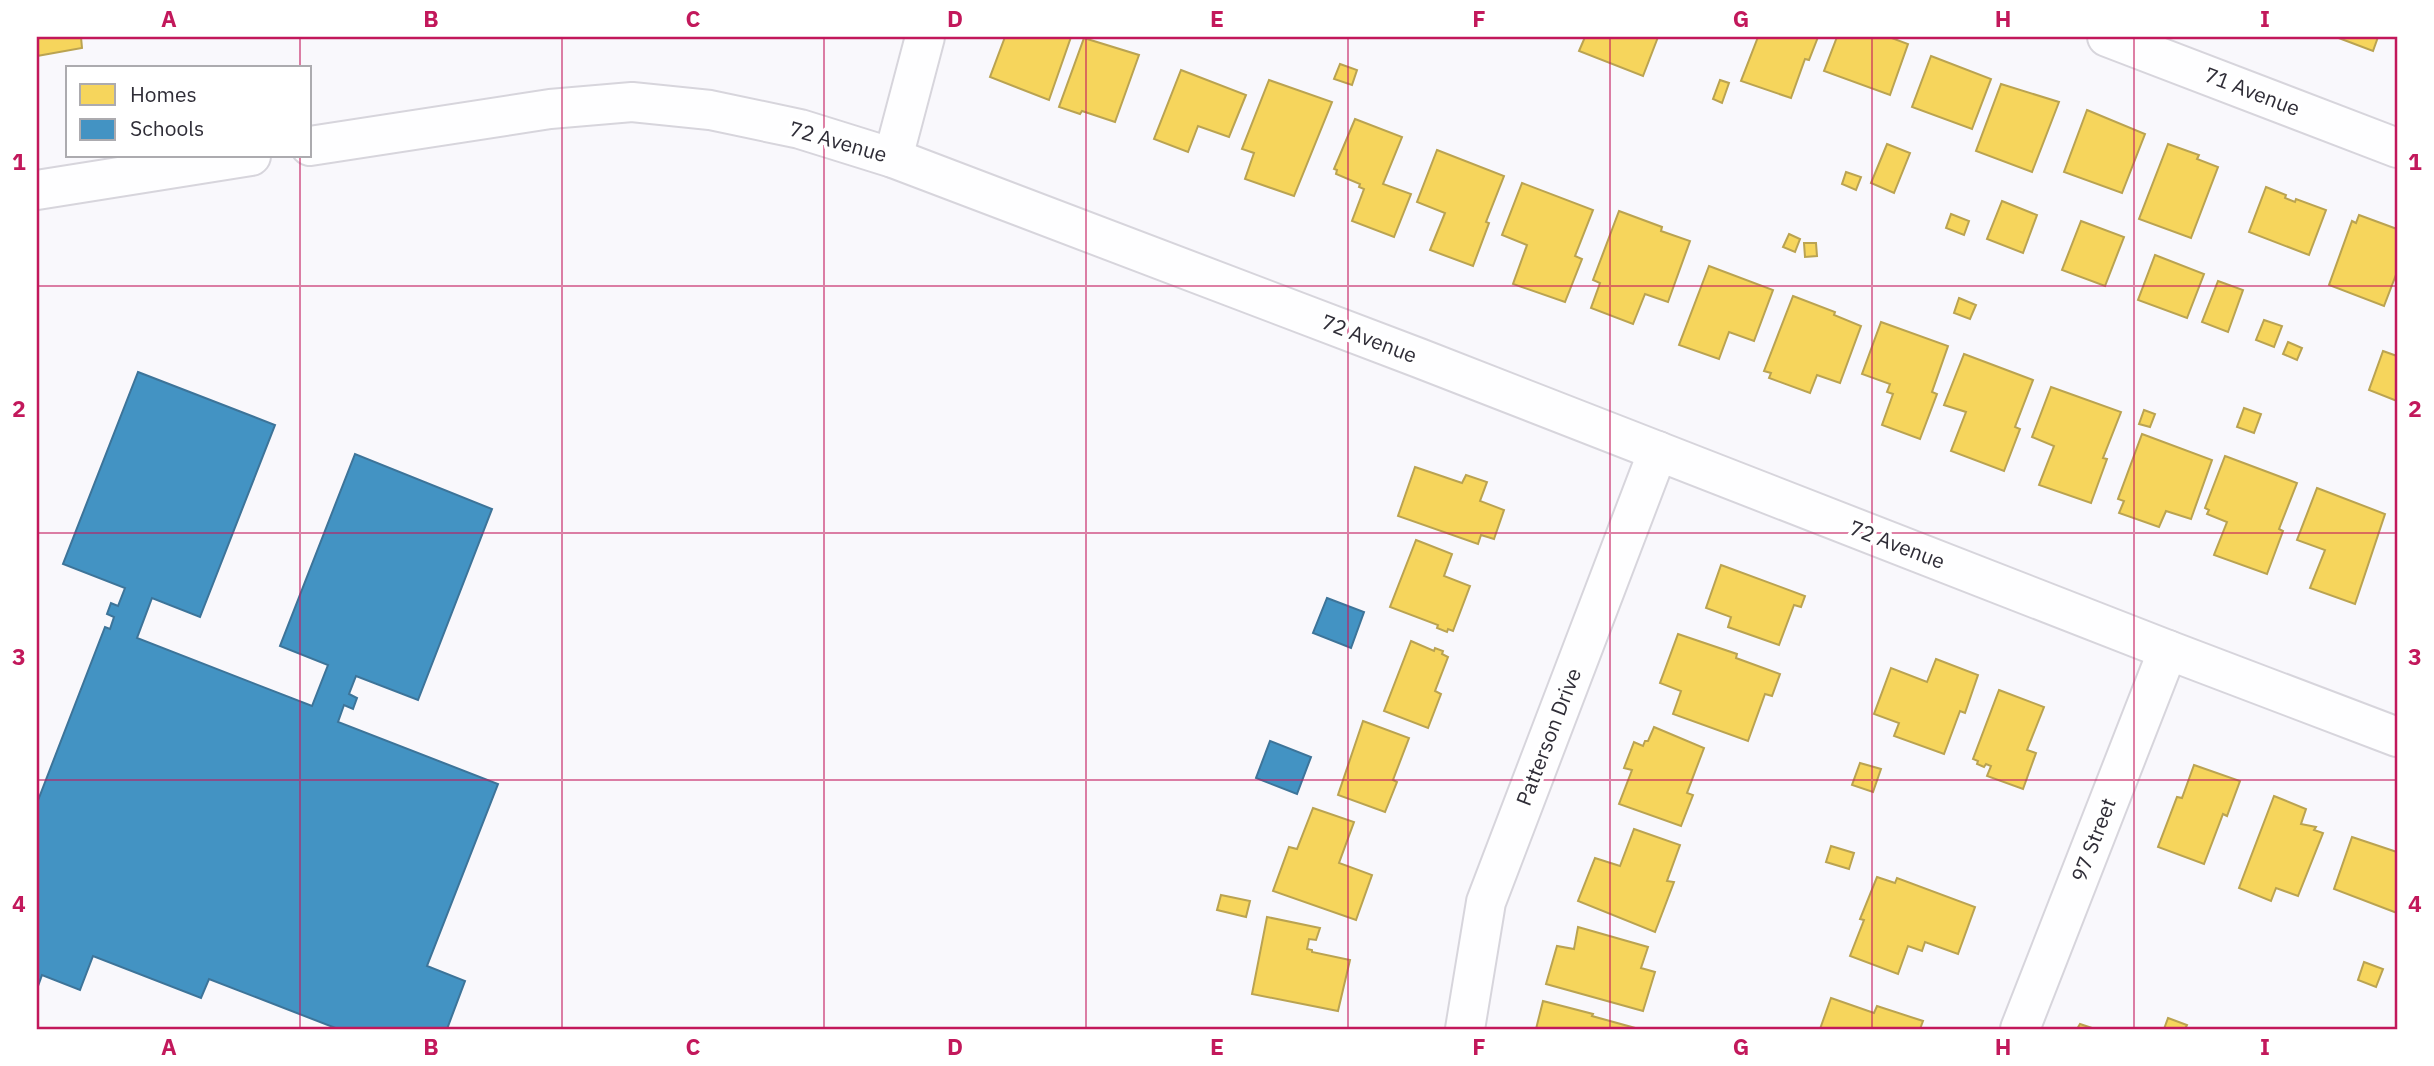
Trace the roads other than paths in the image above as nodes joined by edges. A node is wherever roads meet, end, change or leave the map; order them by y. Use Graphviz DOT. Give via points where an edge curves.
graph roads {
  1 [pos="925,37"];
  2 [pos="2107,37"];
  3 [pos="312,146"];
  4 [pos="2397,148"];
  5 [pos="238,158"];
  6 [pos="893,158"];
  7 [pos="37,190"];
  8 [pos="1658,452"];
  9 [pos="2168,650"];
  10 [pos="2397,737"];
  11 [pos="1465,1029"];
  12 [pos="2020,1029"];
  1 -- 6 [label="street"];
  2 -- 4 [label="street, 71 Avenue"];
  3 -- 6 [label="street, 72 Avenue" via="550,108 632,102 710,110"];
  5 -- 7 [label="street"];
  6 -- 8 [label="street, 72 Avenue"];
  8 -- 9 [label="street, 72 Avenue"];
  8 -- 11 [label="street, Patterson Drive" via="1486,902"];
  9 -- 10 [label="street, 72 Avenue"];
  9 -- 12 [label="street, 97 Street"];
}
